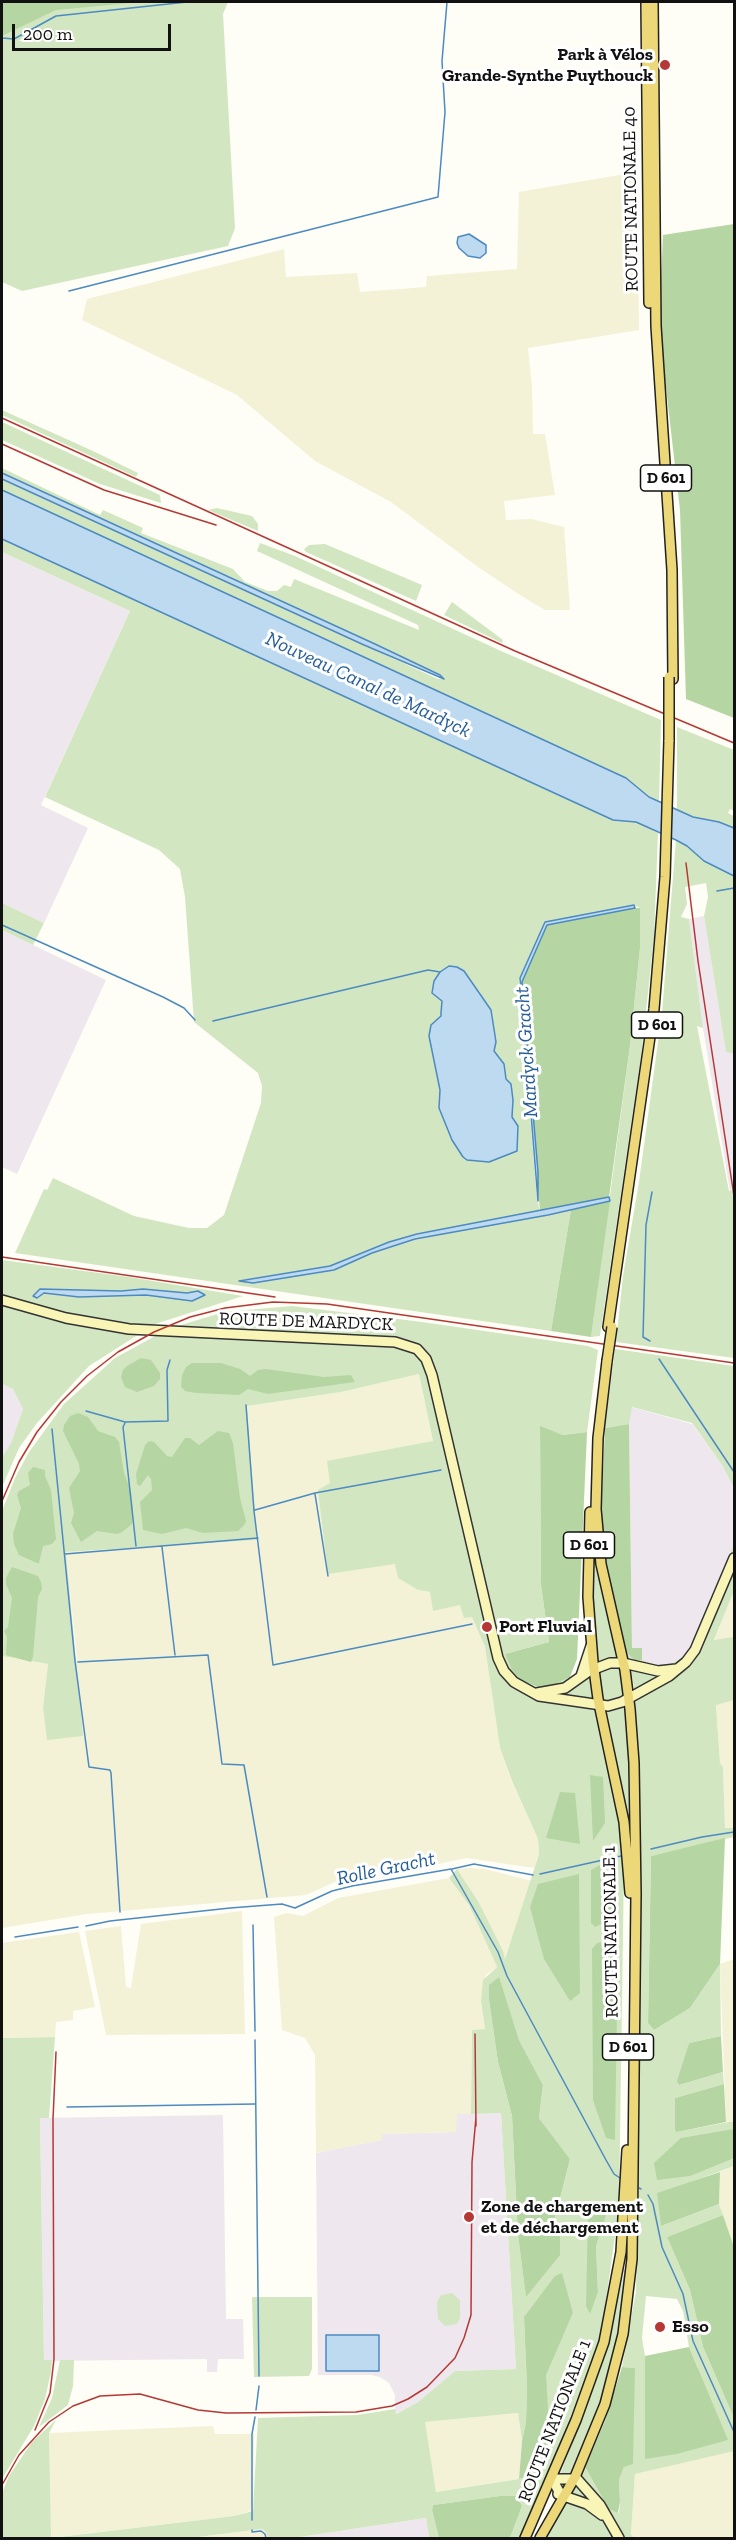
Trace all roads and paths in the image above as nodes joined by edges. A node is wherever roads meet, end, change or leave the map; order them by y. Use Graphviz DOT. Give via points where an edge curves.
graph roads {
  1 [pos="646,2"];
  2 [pos="653,2"];
  3 [pos="671,678"];
  4 [pos="4,1300"];
  5 [pos="606,1360"];
  6 [pos="735,1558"];
  7 [pos="591,1644"];
  8 [pos="623,1663"];
  9 [pos="593,1668"];
  10 [pos="678,1669"];
  11 [pos="580,1677"];
  12 [pos="529,1692"];
  13 [pos="629,1699"];
  14 [pos="599,1706"];
  15 [pos="575,2477"];
  16 [pos="552,2479"];
  17 [pos="547,2491"];
  18 [pos="563,2496"];
  19 [pos="614,2528"];
  20 [pos="525,2538"];
  21 [pos="540,2538"];
  22 [pos="619,2538"];
  1 -- 3 [label="main road, ROUTE NATIONALE 40 / D 601" via="648,253"];
  2 -- 3 [label="main road, ROUTE NATIONALE 40 / D 601" via="655,277 672,570"];
  3 -- 5 [label="main road, D 601, bridge" via="669,847 655,1035"];
  4 -- 12 [label="main road, ROUTE DE MARDYCK" via="124,1329 395,1342 417,1349 432,1375 498,1658 511,1680"];
  5 -- 7 [label="main road, D 601" via="591,1476"];
  5 -- 8 [label="main road, D 601" via="598,1438 596,1520 601,1564"];
  6 -- 10 [label="main road, ROUTE DE MARDYCK" via="695,1650"];
  7 -- 9 [label="main road, D 601"];
  7 -- 11 [label="main road"];
  8 -- 9 [label="main road"];
  8 -- 10 [label="main road" via="658,1671"];
  8 -- 13 [label="main road, D 601"];
  9 -- 11 [label="main road"];
  9 -- 14 [label="main road, D 601"];
  10 -- 13 [label="main road, ROUTE DE MARDYCK"];
  11 -- 12 [label="main road" via="557,1690"];
  12 -- 14 [label="main road, ROUTE DE MARDYCK"];
  13 -- 14 [label="main road, ROUTE DE MARDYCK"];
  13 -- 15 [label="main road, ROUTE NATIONALE 1 / D 601" via="636,1894 631,2273 611,2384"];
  14 -- 16 [label="main road, ROUTE NATIONALE 1 / D 601" via="629,1862 626,2190 621,2252 604,2342"];
  15 -- 16 [label="main road"];
  15 -- 18 [label="main road, ROUTE NATIONALE 1 / D 601"];
  15 -- 19 [label="main road"];
  16 -- 17 [label="main road, ROUTE NATIONALE 1 / D 601"];
  16 -- 18 [label="main road"];
  17 -- 18 [label="main road"];
  17 -- 20 [label="main road, ROUTE NATIONALE 1 / D 601"];
  18 -- 19 [label="main road" via="593,2507"];
  18 -- 21 [label="main road, ROUTE NATIONALE 1 / D 601"];
  19 -- 22 [label="main road"];
}
